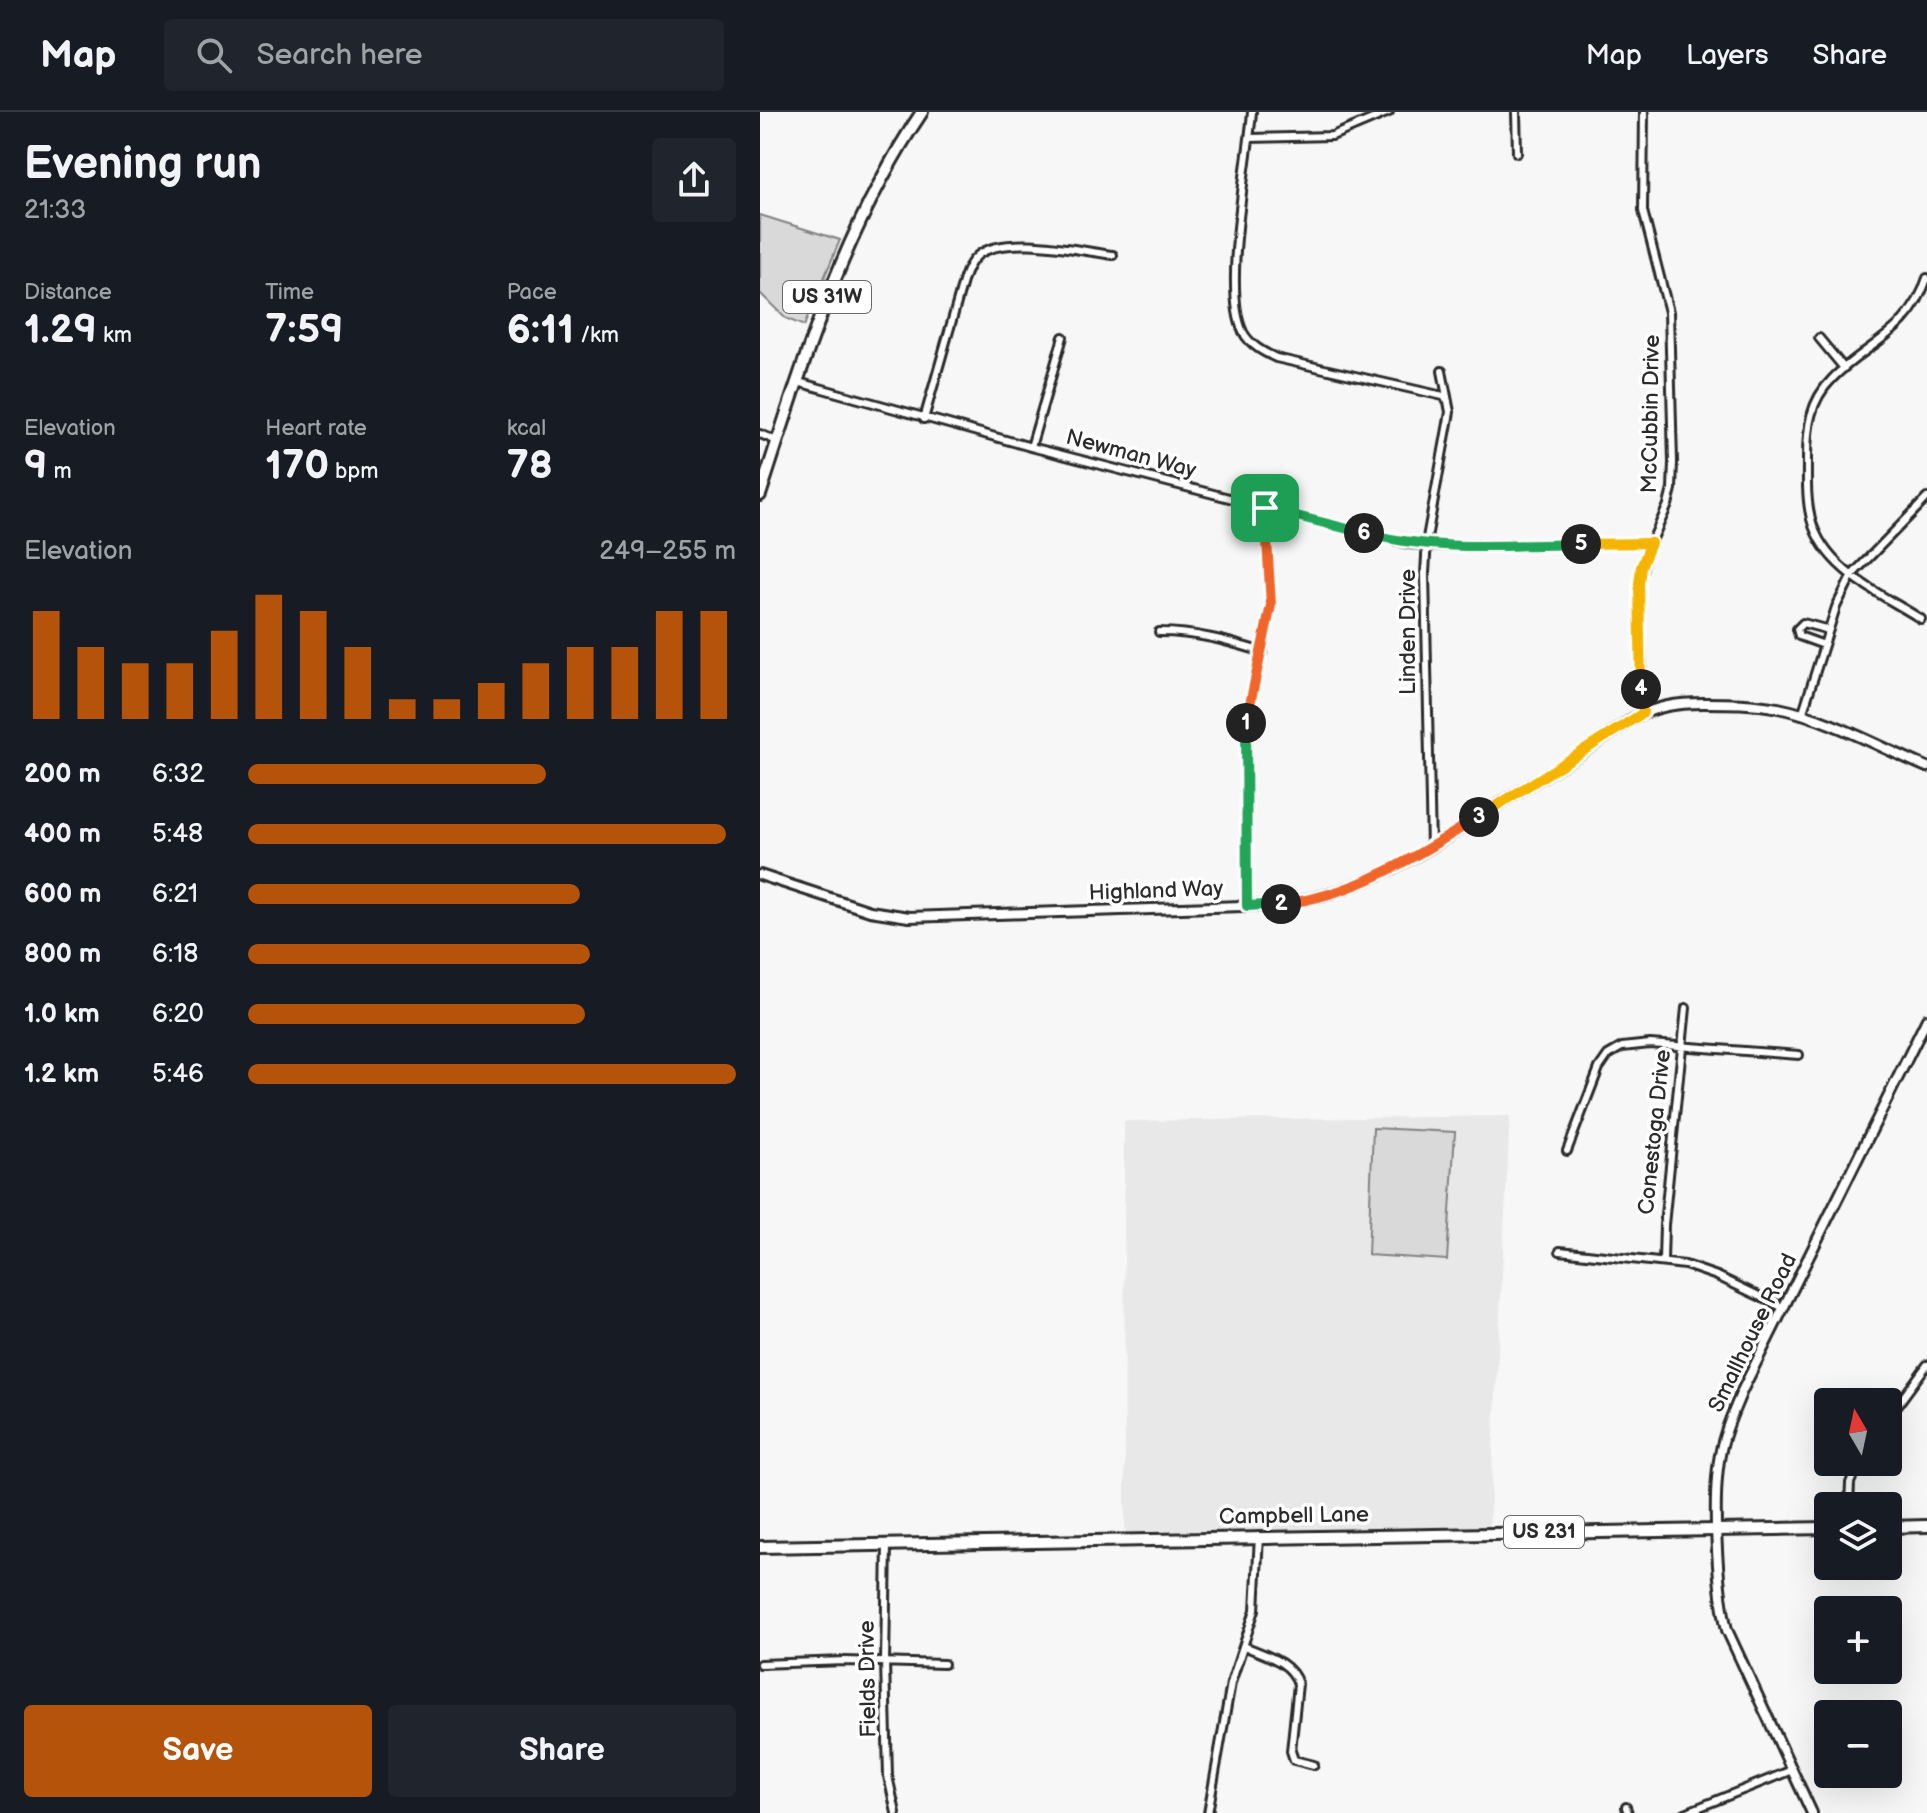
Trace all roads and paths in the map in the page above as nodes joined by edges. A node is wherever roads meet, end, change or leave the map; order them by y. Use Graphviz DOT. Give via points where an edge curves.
graph roads {
  1 [pos="922,112"];
  2 [pos="1252,112"];
  3 [pos="1389,112"];
  4 [pos="1516,112"];
  5 [pos="1644,112"];
  6 [pos="1250,138"];
  7 [pos="1517,153"];
  8 [pos="1113,255"];
  9 [pos="1927,278"];
  10 [pos="1063,337"];
  11 [pos="1819,338"];
  12 [pos="1843,367"];
  13 [pos="1442,371"];
  14 [pos="798,382"];
  15 [pos="1450,404"];
  16 [pos="924,419"];
  17 [pos="760,434"];
  18 [pos="777,441"];
  19 [pos="1031,447"];
  20 [pos="760,495"];
  21 [pos="1927,498"];
  22 [pos="1265,508"];
  23 [pos="1651,543"];
  24 [pos="1426,545"];
  25 [pos="1852,575"];
  26 [pos="1921,619"];
  27 [pos="1829,630"];
  28 [pos="1159,632"];
  29 [pos="1824,645"];
  30 [pos="1263,652"];
  31 [pos="1643,713"];
  32 [pos="1801,715"];
  33 [pos="1927,767"];
  34 [pos="1431,848"];
  35 [pos="760,875"];
  36 [pos="1247,906"];
  37 [pos="1686,1008"];
  38 [pos="1927,1019"];
  39 [pos="1682,1048"];
  40 [pos="1799,1055"];
  41 [pos="1567,1151"];
  42 [pos="1560,1251"];
  43 [pos="1663,1261"];
  44 [pos="1784,1308"];
  45 [pos="1927,1365"];
  46 [pos="1902,1399"];
  47 [pos="1927,1526"];
  48 [pos="1902,1527"];
  49 [pos="1814,1528"];
  50 [pos="1718,1529"];
  51 [pos="1259,1536"];
  52 [pos="887,1544"];
  53 [pos="760,1547"];
  54 [pos="1244,1646"];
  55 [pos="885,1662"];
  56 [pos="760,1664"];
  57 [pos="944,1664"];
  58 [pos="1314,1765"];
  59 [pos="1792,1770"];
  60 [pos="896,1813"];
  61 [pos="1208,1813"];
  62 [pos="1685,1813"];
  63 [pos="1812,1813"];
  1 -- 14 [label="main road, US 31W" via="847,247"];
  2 -- 6 [label="street"];
  3 -- 6 [label="street" via="1332,136"];
  4 -- 7 [label="street"];
  5 -- 23 [label="street, McCubbin Drive" via="1643,211 1669,312 1673,462 1670,496"];
  6 -- 15 [label="street" via="1234,285 1245,336 1276,358 1443,396"];
  8 -- 16 [label="street" via="1022,244 976,257 964,278"];
  9 -- 12 [label="street" via="1916,305 1897,329"];
  10 -- 19 [label="street"];
  11 -- 12 [label="street"];
  12 -- 25 [label="street" via="1810,415 1807,496 1817,538"];
  13 -- 15 [label="street, Linden Drive"];
  14 -- 16 [label="street, Newman Way"];
  14 -- 18 [label="main road, US 31W"];
  15 -- 24 [label="street, Linden Drive"];
  16 -- 19 [label="street, Newman Way"];
  17 -- 18 [label="street"];
  18 -- 20 [label="main road, US 31W"];
  19 -- 22 [label="street, Newman Way"];
  21 -- 25 [label="street"];
  22 -- 24 [label="street, Newman Way"];
  22 -- 30 [label="street" via="1271,594"];
  23 -- 24 [label="street, Newman Way"];
  23 -- 31 [label="street, McCubbin Drive" via="1639,584"];
  24 -- 34 [label="street, Linden Drive"];
  25 -- 26 [label="street"];
  25 -- 27 [label="street"];
  27 -- 29 [label="street"];
  27 -- 29 [label="street" via="1803,623 1797,629 1799,636"];
  28 -- 30 [label="street" via="1213,636"];
  29 -- 32 [label="street"];
  30 -- 36 [label="street" via="1248,705 1245,743"];
  31 -- 32 [label="street, Highland Way" via="1671,704 1727,703"];
  31 -- 34 [label="street, Highland Way"];
  32 -- 33 [label="street, Highland Way"];
  34 -- 36 [label="street, Highland Way" via="1333,895"];
  35 -- 36 [label="street, Highland Way" via="870,911 909,917"];
  37 -- 39 [label="street, Conestoga Drive"];
  38 -- 44 [label="street, Smallhouse Road"];
  39 -- 40 [label="street"];
  39 -- 41 [label="street" via="1636,1044 1608,1055"];
  39 -- 43 [label="street, Conestoga Drive"];
  42 -- 43 [label="street"];
  43 -- 44 [label="street" via="1701,1270"];
  44 -- 50 [label="street, Smallhouse Road" via="1729,1422 1717,1472"];
  45 -- 46 [label="street"];
  47 -- 48 [label="main road"];
  49 -- 50 [label="main road, Campbell Lane / US 231"];
  50 -- 51 [label="main road, Campbell Lane / US 231"];
  50 -- 59 [label="street, Smallhouse Road" via="1727,1630"];
  51 -- 52 [label="main road, Campbell Lane / US 231"];
  51 -- 54 [label="street" via="1256,1601"];
  52 -- 53 [label="main road, Campbell Lane / US 231"];
  52 -- 55 [label="street, Fields Drive"];
  54 -- 58 [label="street" via="1295,1674 1291,1751 1294,1760"];
  54 -- 61 [label="street" via="1228,1695"];
  55 -- 56 [label="street"];
  55 -- 57 [label="street"];
  55 -- 60 [label="street, Fields Drive" via="888,1776"];
  59 -- 62 [label="street"];
  59 -- 63 [label="street, Smallhouse Road"];
}
